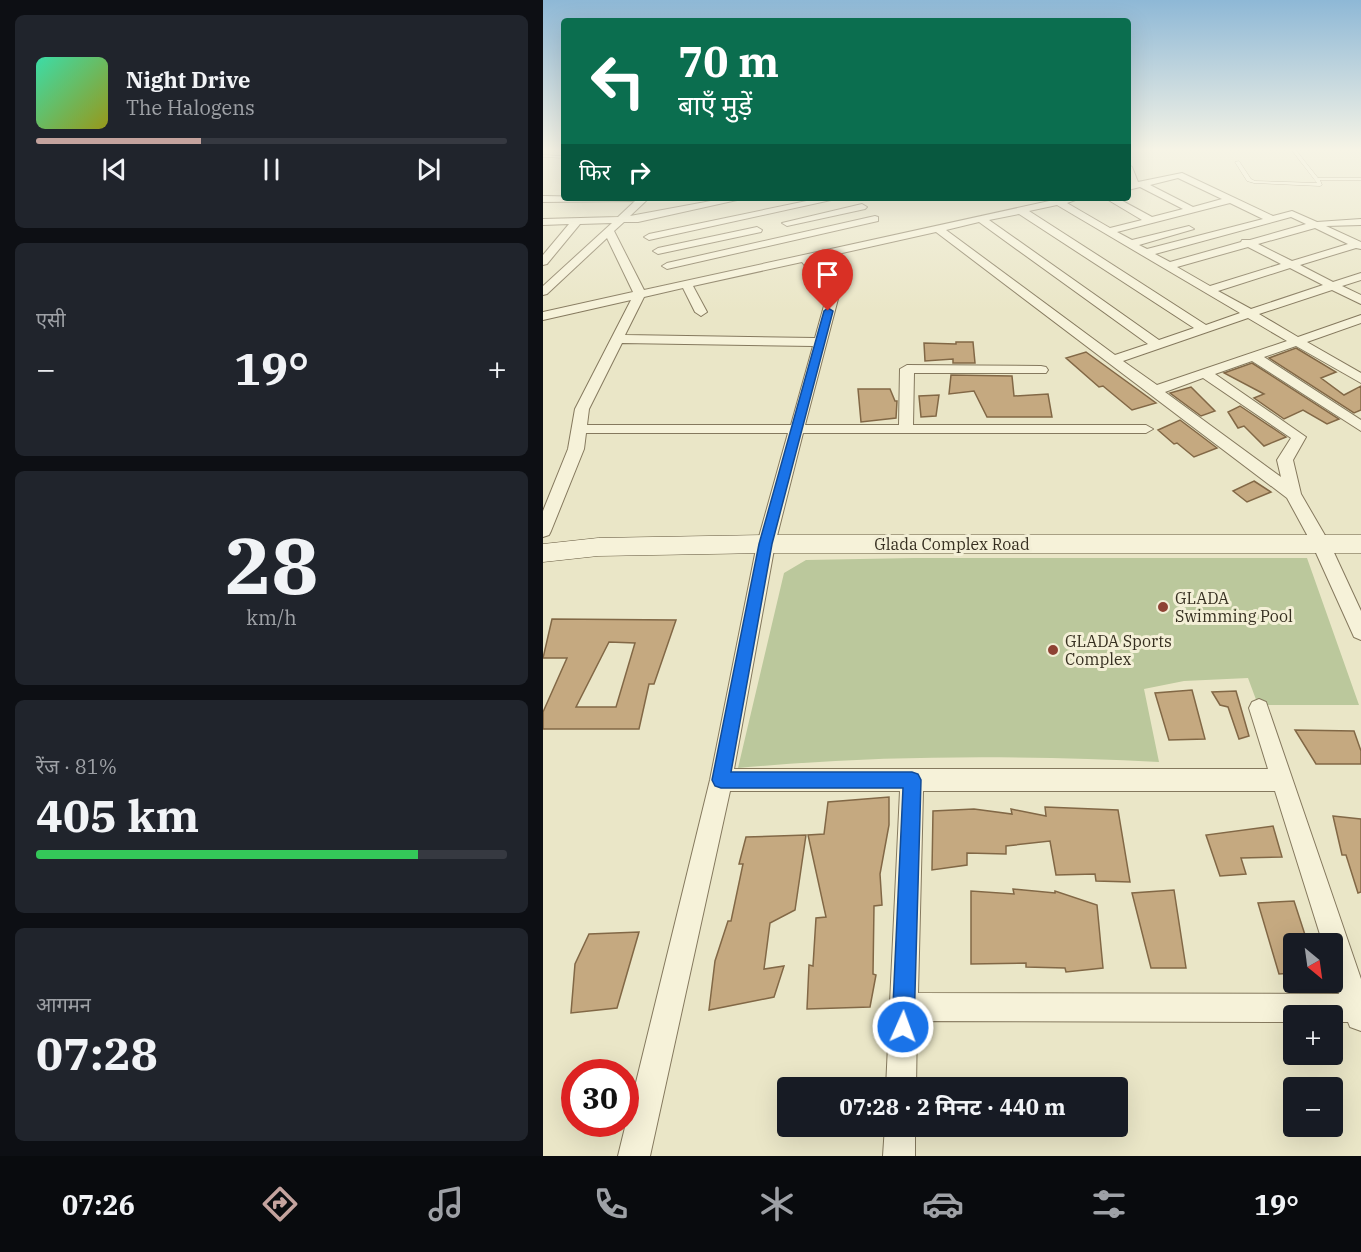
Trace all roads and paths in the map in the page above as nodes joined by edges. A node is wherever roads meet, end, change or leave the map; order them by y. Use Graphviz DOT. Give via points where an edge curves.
graph roads {
  1 [pos="638,203"];
  2 [pos="717,203"];
  3 [pos="752,203"];
  4 [pos="811,203"];
  5 [pos="857,203"];
  6 [pos="1054,203"];
  7 [pos="1061,203"];
  8 [pos="1119,203"];
  9 [pos="1176,203"];
  10 [pos="1220,203"];
  11 [pos="1237,203"];
  12 [pos="862,207"];
  13 [pos="776,210"];
  14 [pos="1020,210"];
  15 [pos="1192,210"];
  16 [pos="1254,212"];
  17 [pos="761,213"];
  18 [pos="1243,214"];
  19 [pos="745,217"];
  20 [pos="639,219"];
  21 [pos="981,219"];
  22 [pos="1271,219"];
  23 [pos="620,220"];
  24 [pos="1152,221"];
  25 [pos="543,222"];
  26 [pos="576,222"];
  27 [pos="1361,222"];
  28 [pos="787,223"];
  29 [pos="1317,225"];
  30 [pos="885,228"];
  31 [pos="938,229"];
  32 [pos="757,230"];
  33 [pos="609,231"];
  34 [pos="1109,231"];
  35 [pos="1226,232"];
  36 [pos="799,236"];
  37 [pos="649,237"];
  38 [pos="768,243"];
  39 [pos="1130,244"];
  40 [pos="1249,244"];
  41 [pos="1359,245"];
  42 [pos="658,251"];
  43 [pos="1146,253"];
  44 [pos="804,258"];
  45 [pos="543,262"];
  46 [pos="575,262"];
  47 [pos="1291,264"];
  48 [pos="667,266"];
  49 [pos="1168,266"];
  50 [pos="1361,276"];
  51 [pos="682,285"];
  52 [pos="1333,286"];
  53 [pos="1208,290"];
  54 [pos="543,291"];
  55 [pos="640,294"];
  56 [pos="1361,300"];
  57 [pos="701,312"];
  58 [pos="1249,314"];
  59 [pos="543,316"];
  60 [pos="1361,320"];
  61 [pos="1205,329"];
  62 [pos="618,339"];
  63 [pos="820,342"];
  64 [pos="1298,342"];
  65 [pos="1158,345"];
  66 [pos="1255,357"];
  67 [pos="1113,360"];
  68 [pos="1041,370"];
  69 [pos="1206,374"];
  70 [pos="1361,379"];
  71 [pos="1154,391"];
  72 [pos="1359,425"];
  73 [pos="797,428"];
  74 [pos="906,428"];
  75 [pos="579,429"];
  76 [pos="1146,429"];
  77 [pos="1293,494"];
  78 [pos="543,531"];
  79 [pos="766,544"];
  80 [pos="1321,544"];
  81 [pos="1361,544"];
  82 [pos="543,553"];
  83 [pos="1361,632"];
  84 [pos="1259,708"];
  85 [pos="721,780"];
  86 [pos="912,780"];
  87 [pos="1283,780"];
  88 [pos="904,1007"];
  89 [pos="1359,1014"];
  90 [pos="901,1077"];
  91 [pos="900,1137"];
  92 [pos="634,1156"];
  93 [pos="899,1156"];
  1 -- 23 [label="street"];
  2 -- 20 [label="street"];
  3 -- 17 [label="street"];
  4 -- 13 [label="street"];
  5 -- 12 [label="street"];
  6 -- 14 [label="street"];
  7 -- 34 [label="street"];
  8 -- 24 [label="street"];
  9 -- 15 [label="street"];
  10 -- 15 [label="street"];
  11 -- 16 [label="street"];
  12 -- 28 [label="street"];
  12 -- 30 [label="street"];
  13 -- 17 [label="street"];
  13 -- 28 [label="street"];
  14 -- 21 [label="street"];
  14 -- 61 [label="street"];
  15 -- 24 [label="street"];
  16 -- 18 [label="street"];
  16 -- 22 [label="street"];
  17 -- 19 [label="street"];
  19 -- 32 [label="street"];
  19 -- 37 [label="street"];
  20 -- 23 [label="street"];
  20 -- 37 [label="street"];
  21 -- 31 [label="street"];
  21 -- 65 [label="street"];
  22 -- 29 [label="street" via="1292,214"];
  22 -- 35 [label="street"];
  23 -- 26 [label="street"];
  23 -- 33 [label="street"];
  24 -- 34 [label="street"];
  25 -- 26 [label="street"];
  26 -- 45 [label="street"];
  27 -- 29 [label="street"];
  28 -- 36 [label="street"];
  29 -- 40 [label="street"];
  29 -- 41 [label="street"];
  30 -- 31 [label="street"];
  30 -- 36 [label="street"];
  30 -- 44 [label="street"];
  31 -- 67 [label="street"];
  32 -- 38 [label="street"];
  32 -- 42 [label="street"];
  33 -- 46 [label="street"];
  33 -- 55 [label="street"];
  34 -- 39 [label="street"];
  35 -- 39 [label="street" via="1204,225"];
  35 -- 40 [label="street"];
  35 -- 43 [label="street"];
  36 -- 38 [label="street"];
  37 -- 42 [label="street"];
  38 -- 48 [label="street"];
  39 -- 43 [label="street"];
  40 -- 47 [label="street"];
  40 -- 49 [label="street"];
  41 -- 47 [label="street"];
  42 -- 48 [label="street"];
  43 -- 49 [label="street"];
  44 -- 51 [label="street"];
  44 -- 63 [label="street" via="833,295"];
  45 -- 46 [label="street"];
  46 -- 54 [label="street"];
  47 -- 52 [label="street"];
  47 -- 53 [label="street"];
  48 -- 51 [label="street"];
  49 -- 53 [label="street"];
  50 -- 52 [label="street"];
  51 -- 55 [label="street"];
  51 -- 57 [label="street"];
  52 -- 56 [label="street"];
  52 -- 58 [label="street"];
  53 -- 58 [label="street"];
  55 -- 59 [label="street"];
  55 -- 62 [label="street"];
  58 -- 61 [label="street"];
  58 -- 64 [label="street"];
  60 -- 64 [label="street"];
  61 -- 65 [label="street"];
  62 -- 63 [label="street"];
  62 -- 75 [label="street" via="582,409"];
  63 -- 73 [label="street"];
  64 -- 66 [label="street"];
  64 -- 70 [label="street"];
  65 -- 67 [label="street"];
  66 -- 69 [label="street"];
  66 -- 72 [label="street"];
  67 -- 71 [label="street"];
  68 -- 74 [label="street" via="907,369"];
  69 -- 71 [label="street"];
  69 -- 77 [label="street" via="1299,436 1285,460"];
  71 -- 77 [label="street"];
  73 -- 74 [label="street"];
  73 -- 75 [label="street"];
  73 -- 79 [label="street"];
  74 -- 76 [label="street"];
  75 -- 78 [label="street" via="576,449"];
  77 -- 80 [label="street"];
  79 -- 80 [label="street, Glada Complex Road"];
  79 -- 82 [label="street, Glada Complex Road" via="598,547"];
  79 -- 85 [label="street"];
  80 -- 81 [label="street, Glada Complex Road"];
  80 -- 83 [label="street"];
  84 -- 87 [label="street"];
  85 -- 86 [label="street"];
  85 -- 92 [label="street"];
  86 -- 87 [label="street"];
  86 -- 88 [label="street"];
  87 -- 89 [label="street"];
  88 -- 89 [label="street"];
  88 -- 90 [label="street"];
  91 -- 93 [label="street"];
}
